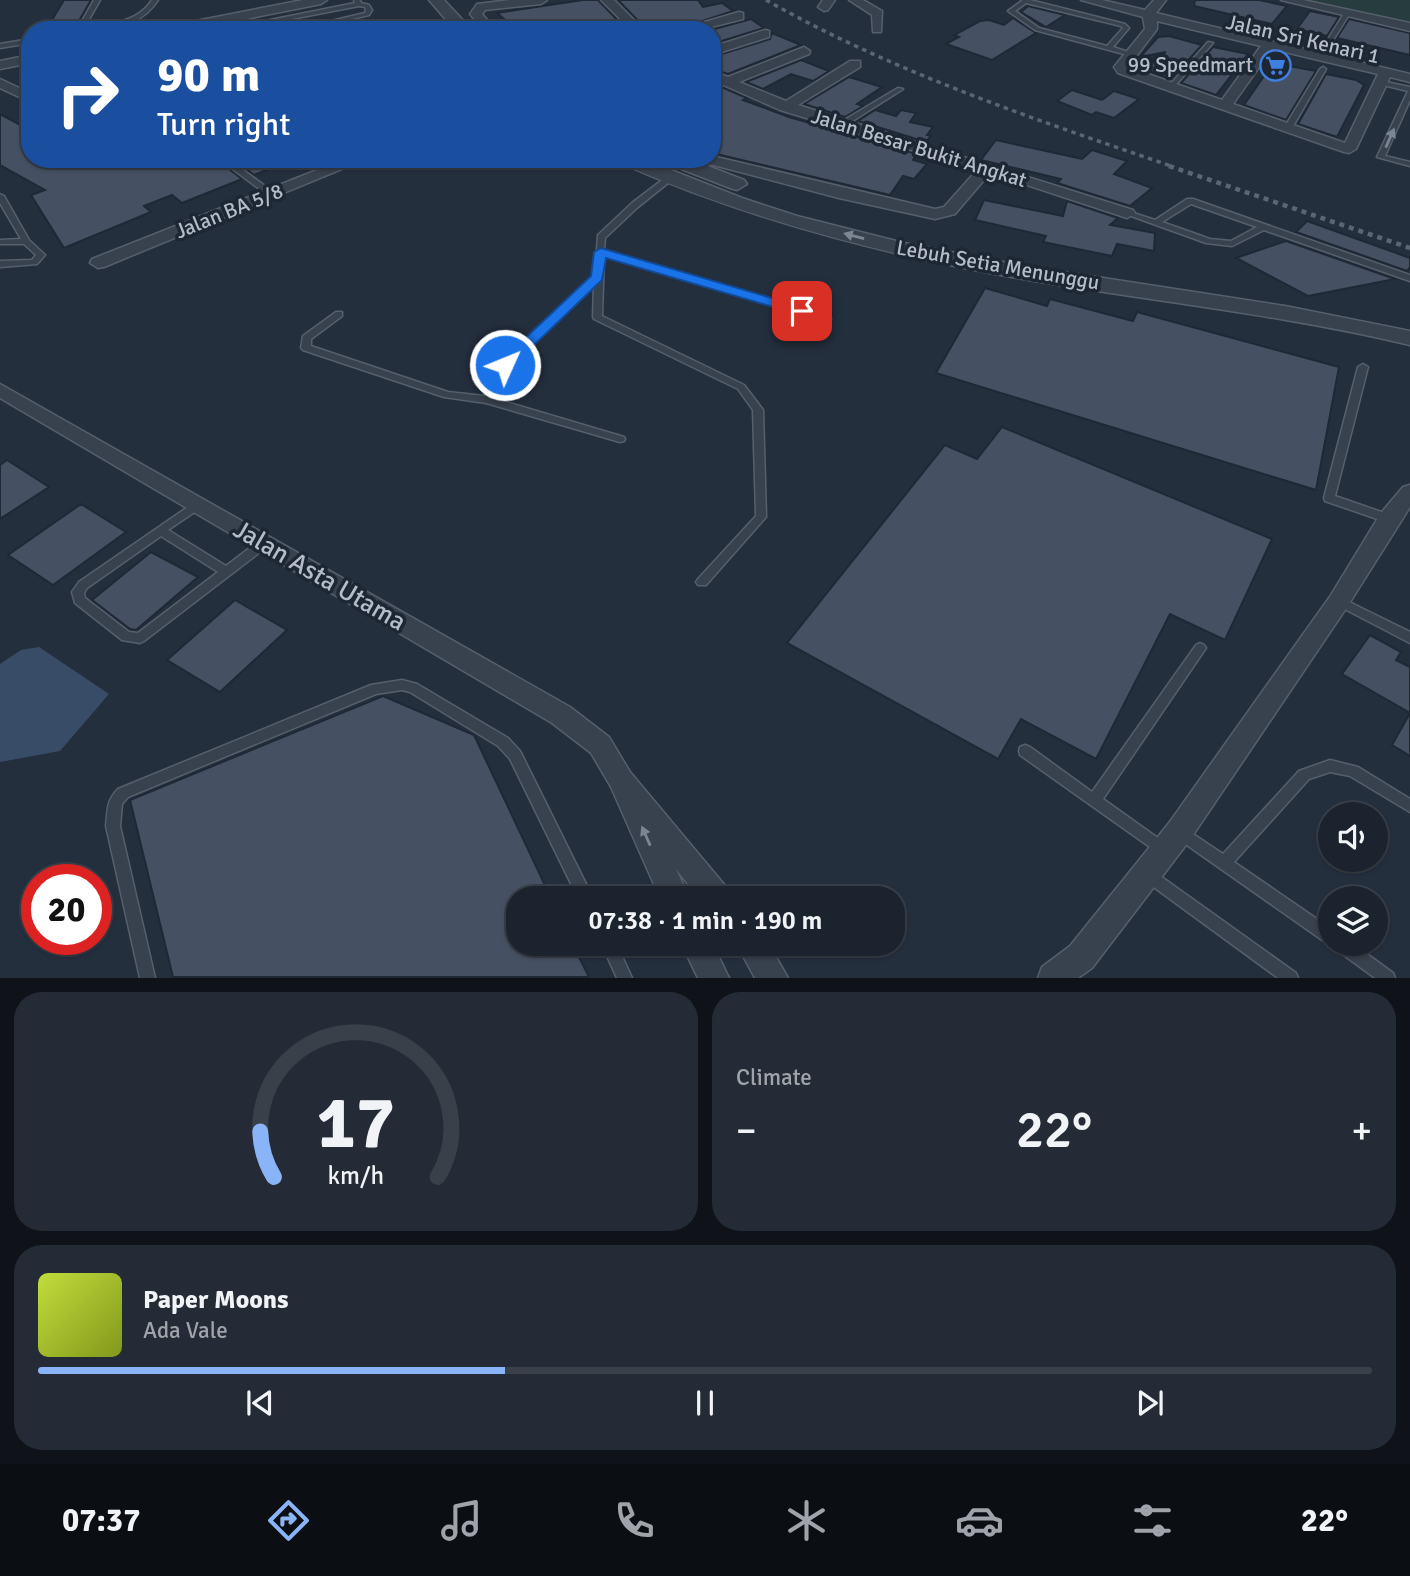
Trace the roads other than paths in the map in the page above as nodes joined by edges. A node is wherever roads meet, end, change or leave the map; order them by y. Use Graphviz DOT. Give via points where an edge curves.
graph roads {
  1 [pos="97,0"];
  2 [pos="155,0"];
  3 [pos="321,0"];
  4 [pos="541,0"];
  5 [pos="607,0"];
  6 [pos="855,0"];
  7 [pos="1026,0"];
  8 [pos="1087,0"];
  9 [pos="1136,0"];
  10 [pos="1287,0"];
  11 [pos="358,2"];
  12 [pos="431,10"];
  13 [pos="1153,12"];
  14 [pos="1347,13"];
  15 [pos="739,16"];
  16 [pos="85,21"];
  17 [pos="130,21"];
  18 [pos="215,21"];
  19 [pos="266,21"];
  20 [pos="336,21"];
  21 [pos="449,21"];
  22 [pos="482,21"];
  23 [pos="629,21"];
  24 [pos="719,21"];
  25 [pos="1410,27"];
  26 [pos="877,29"];
  27 [pos="765,34"];
  28 [pos="21,42"];
  29 [pos="1210,43"];
  30 [pos="1328,44"];
  31 [pos="0,46"];
  32 [pos="721,48"];
  33 [pos="1109,48"];
  34 [pos="1265,50"];
  35 [pos="804,51"];
  36 [pos="1356,51"];
  37 [pos="1131,54"];
  38 [pos="21,61"];
  39 [pos="855,64"];
  40 [pos="0,65"];
  41 [pos="1323,69"];
  42 [pos="1384,78"];
  43 [pos="1410,78"];
  44 [pos="721,79"];
  45 [pos="728,82"];
  46 [pos="0,83"];
  47 [pos="1170,88"];
  48 [pos="900,89"];
  49 [pos="21,94"];
  50 [pos="1409,95"];
  51 [pos="1225,106"];
  52 [pos="785,107"];
  53 [pos="840,125"];
  54 [pos="1288,128"];
  55 [pos="721,163"];
  56 [pos="1410,164"];
  57 [pos="988,167"];
  58 [pos="236,168"];
  59 [pos="333,168"];
  60 [pos="671,169"];
  61 [pos="272,194"];
  62 [pos="0,196"];
  63 [pos="1127,213"];
  64 [pos="1156,223"];
  65 [pos="1261,228"];
  66 [pos="26,241"];
  67 [pos="0,242"];
  68 [pos="601,252"];
  69 [pos="97,263"];
  70 [pos="0,264"];
  71 [pos="597,277"];
  72 [pos="1410,278"];
  73 [pos="339,314"];
  74 [pos="827,318"];
  75 [pos="1410,322"];
  76 [pos="1379,330"];
  77 [pos="1410,338"];
  78 [pos="1410,344"];
  79 [pos="1363,367"];
  80 [pos="0,390"];
  81 [pos="487,400"];
  82 [pos="620,439"];
  83 [pos="1410,492"];
  84 [pos="198,504"];
  85 [pos="1389,519"];
  86 [pos="161,531"];
  87 [pos="264,543"];
  88 [pos="227,572"];
  89 [pos="702,582"];
  90 [pos="1339,601"];
  91 [pos="1410,638"];
  92 [pos="1200,648"];
  93 [pos="1025,751"];
  94 [pos="621,780"];
  95 [pos="1095,800"];
  96 [pos="1410,806"];
  97 [pos="1172,841"];
  98 [pos="1224,863"];
  99 [pos="1147,873"];
  100 [pos="580,886"];
  101 [pos="670,886"];
  102 [pos="707,886"];
  103 [pos="1318,929"];
  104 [pos="614,956"];
  105 [pos="703,956"];
  106 [pos="760,956"];
  107 [pos="1357,956"];
  108 [pos="148,978"];
  109 [pos="625,978"];
  110 [pos="714,978"];
  111 [pos="774,978"];
  112 [pos="1053,978"];
  113 [pos="1291,978"];
  114 [pos="1388,978"];
  1 -- 16 [label="lane"];
  2 -- 17 [label="lane" via="150,9"];
  3 -- 18 [label="street"];
  4 -- 22 [label="street" via="481,7 476,15"];
  5 -- 23 [label="street"];
  6 -- 26 [label="street" via="878,14"];
  7 -- 33 [label="lane" via="1011,11 1037,29"];
  7 -- 33 [label="lane" via="1123,25 1126,28"];
  8 -- 13 [label="street"];
  9 -- 13 [label="street"];
  10 -- 14 [label="street"];
  11 -- 19 [label="lane"];
  11 -- 20 [label="lane" via="367,6 367,14"];
  12 -- 21 [label="street"];
  13 -- 29 [label="street"];
  13 -- 30 [label="street, Jalan Sri Kenari 1"];
  13 -- 34 [label="street"];
  13 -- 37 [label="street"];
  14 -- 25 [label="street"];
  14 -- 30 [label="lane"];
  15 -- 24 [label="street"];
  27 -- 32 [label="street"];
  28 -- 31 [label="lane"];
  29 -- 34 [label="street"];
  29 -- 47 [label="lane"];
  30 -- 36 [label="street, Jalan Sri Kenari 1"];
  33 -- 37 [label="lane"];
  34 -- 41 [label="street"];
  34 -- 42 [label="street"];
  34 -- 51 [label="street"];
  35 -- 45 [label="street"];
  37 -- 47 [label="street" via="1121,67 1127,73"];
  38 -- 40 [label="street"];
  39 -- 52 [label="street"];
  41 -- 42 [label="street"];
  41 -- 54 [label="lane"];
  42 -- 43 [label="street"];
  42 -- 50 [label="lane"];
  42 -- 54 [label="street" via="1349,149"];
  44 -- 45 [label="street, Jalan Besar Bukit Angkat"];
  45 -- 52 [label="street, Jalan Besar Bukit Angkat"];
  46 -- 49 [label="street"];
  47 -- 51 [label="street"];
  48 -- 53 [label="lane"];
  56 -- 50 [label="lane, one-way" via="1381,157"];
  51 -- 54 [label="street"];
  52 -- 53 [label="street, Jalan Besar Bukit Angkat"];
  53 -- 57 [label="street, Jalan Besar Bukit Angkat"];
  55 -- 57 [label="street" via="935,214 949,211"];
  57 -- 63 [label="street, Jalan Besar Bukit Angkat"];
  58 -- 61 [label="lane"];
  59 -- 61 [label="street, Jalan BA 5/8"];
  60 -- 68 [label="lane" via="601,237"];
  60 -- 75 [label="street, Lebuh Setia Menunggu" via="929,240"];
  76 -- 60 [label="street, Lebuh Setia Menunggu, one-way" via="936,258 816,226"];
  61 -- 69 [label="street, Jalan BA 5/8"];
  62 -- 66 [label="lane"];
  63 -- 64 [label="lane"];
  64 -- 65 [label="lane" via="1232,244"];
  64 -- 65 [label="lane" via="1189,201"];
  65 -- 72 [label="lane"];
  66 -- 67 [label="lane"];
  66 -- 70 [label="lane" via="41,255 37,259"];
  68 -- 71 [label="lane"];
  68 -- 74 [label="lane"];
  71 -- 81 [label="lane" via="505,365"];
  71 -- 89 [label="lane" via="597,317 741,387 758,410 761,517"];
  73 -- 81 [label="lane" via="306,338 306,348 447,395"];
  76 -- 77 [label="street"];
  76 -- 78 [label="street"];
  79 -- 85 [label="lane" via="1329,498"];
  80 -- 84 [label="street, Jalan Asta Utama"];
  81 -- 82 [label="lane"];
  83 -- 85 [label="street"];
  84 -- 86 [label="lane"];
  84 -- 87 [label="street, Jalan Asta Utama"];
  85 -- 90 [label="street"];
  86 -- 88 [label="lane"];
  86 -- 88 [label="lane" via="78,592 79,600 126,637 140,638"];
  87 -- 88 [label="lane"];
  87 -- 94 [label="street, Jalan Asta Utama" via="561,715 600,745"];
  90 -- 91 [label="lane"];
  90 -- 97 [label="street"];
  92 -- 95 [label="lane"];
  93 -- 95 [label="lane"];
  101 -- 94 [label="street, Jalan Asta Utama, one-way"];
  94 -- 102 [label="street, Jalan Asta Utama"];
  95 -- 97 [label="lane"];
  96 -- 98 [label="lane" via="1353,771 1330,766 1304,775"];
  97 -- 98 [label="lane"];
  97 -- 99 [label="street"];
  98 -- 103 [label="lane"];
  99 -- 112 [label="street" via="1082,957"];
  99 -- 113 [label="lane"];
  100 -- 108 [label="lane" via="515,755 485,731 413,688 389,686 135,785 115,802 113,826"];
  104 -- 109 [label="lane"];
  105 -- 110 [label="street"];
  106 -- 111 [label="street"];
  107 -- 114 [label="lane"];
}
